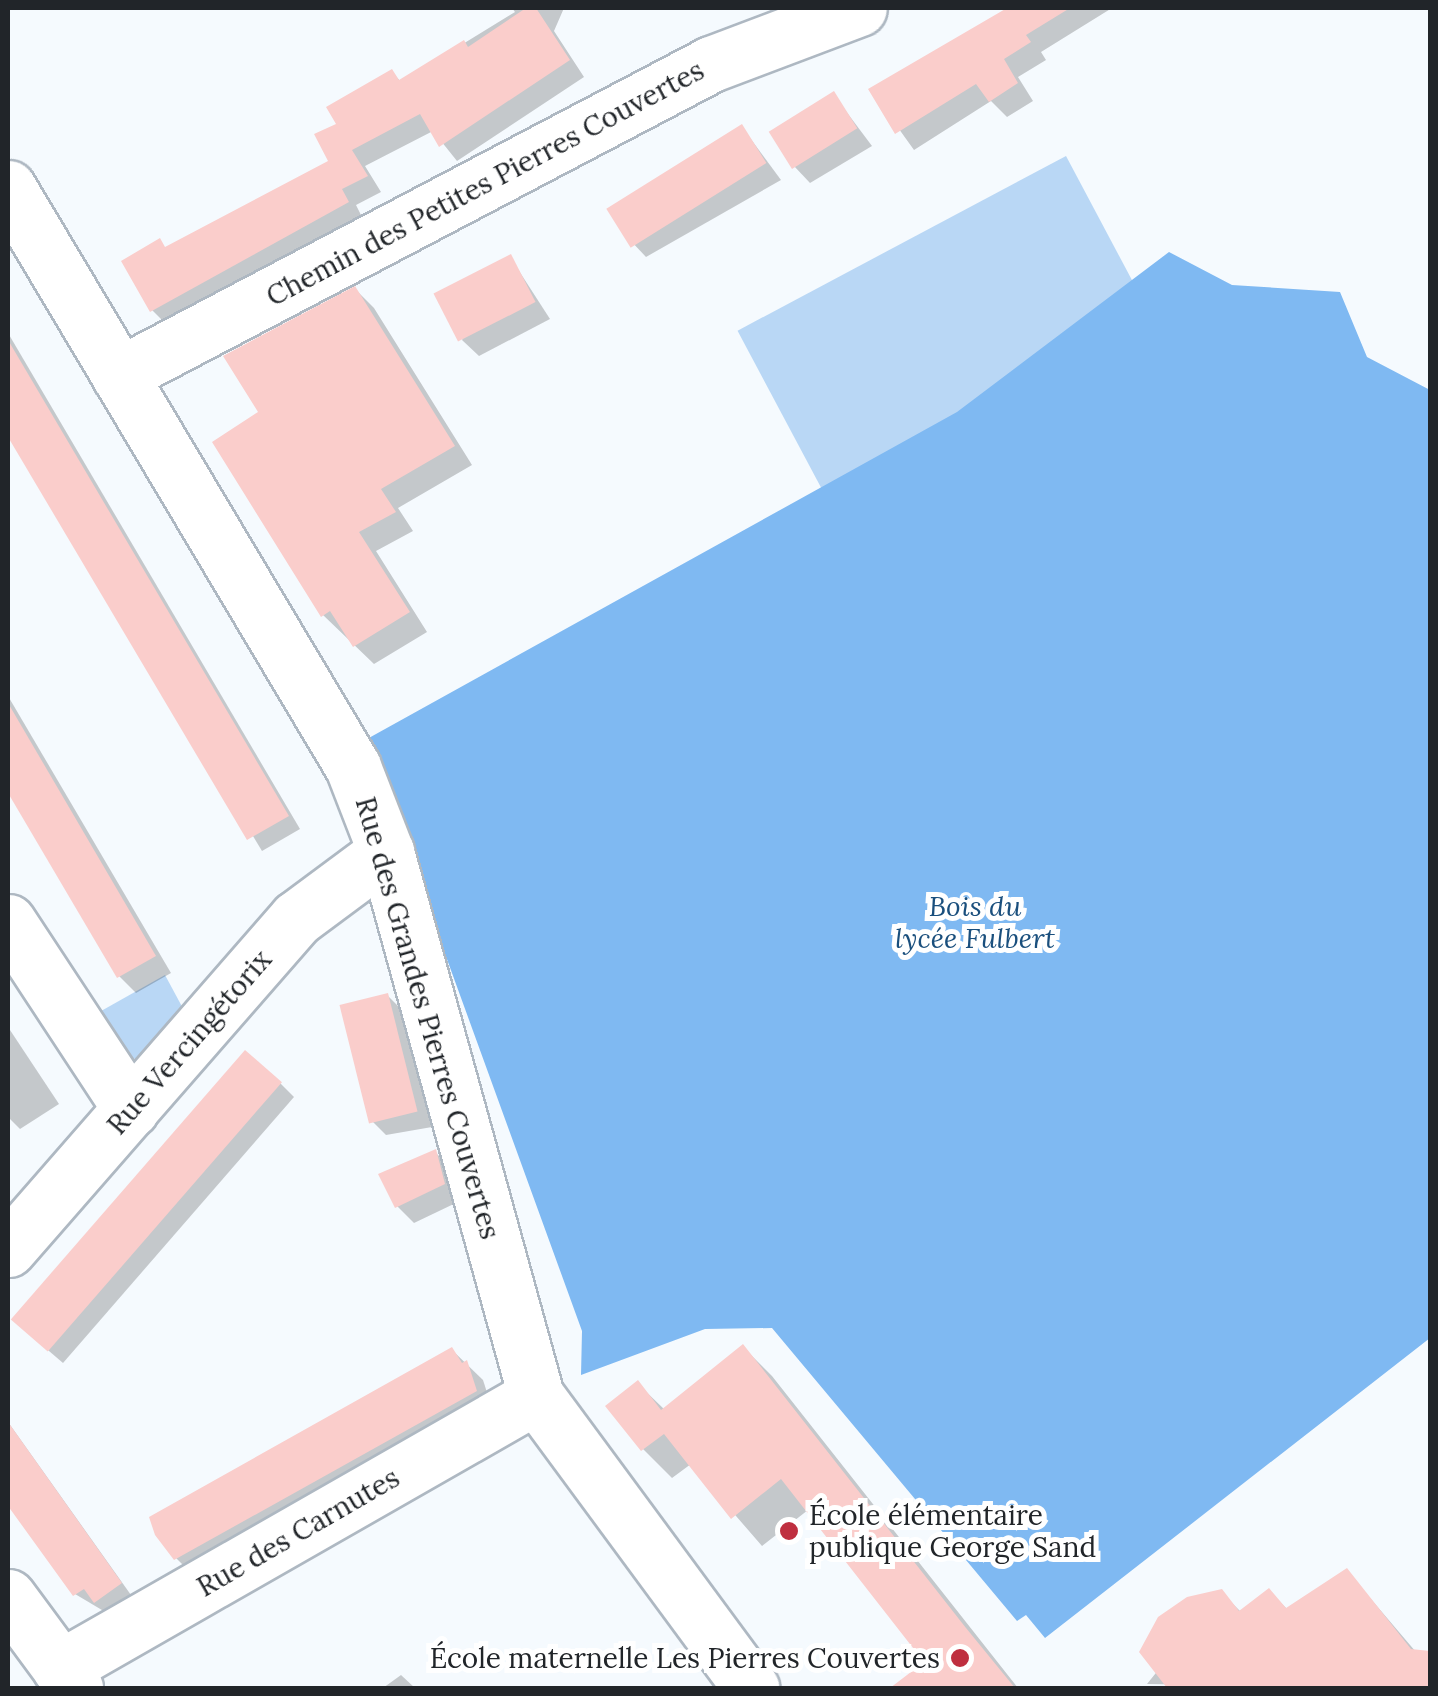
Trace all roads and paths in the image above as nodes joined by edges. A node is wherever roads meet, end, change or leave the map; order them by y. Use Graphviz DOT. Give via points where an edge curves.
graph roads {
  1 [pos="859,8"];
  2 [pos="8,188"];
  3 [pos="119,375"];
  4 [pos="386,852"];
  5 [pos="8,922"];
  6 [pos="130,1108"];
  7 [pos="8,1249"];
  8 [pos="536,1396"];
  9 [pos="8,1597"];
  10 [pos="68,1678"];
  11 [pos="751,1688"];
  1 -- 3 [label="street, Chemin des Petites Pierres Couvertes" via="712,64"];
  2 -- 3 [label="street, Rue des Grandes Pierres Couvertes"];
  3 -- 4 [label="street, Rue des Grandes Pierres Couvertes" via="353,767"];
  4 -- 6 [label="street, Rue Vercingétorix" via="297,918"];
  4 -- 8 [label="street, Rue des Grandes Pierres Couvertes"];
  5 -- 6 [label="street"];
  6 -- 7 [label="street, Rue Vercingétorix"];
  8 -- 10 [label="street, Rue des Carnutes"];
  8 -- 11 [label="street, Rue des Grandes Pierres Couvertes"];
  9 -- 10 [label="street"];
}
